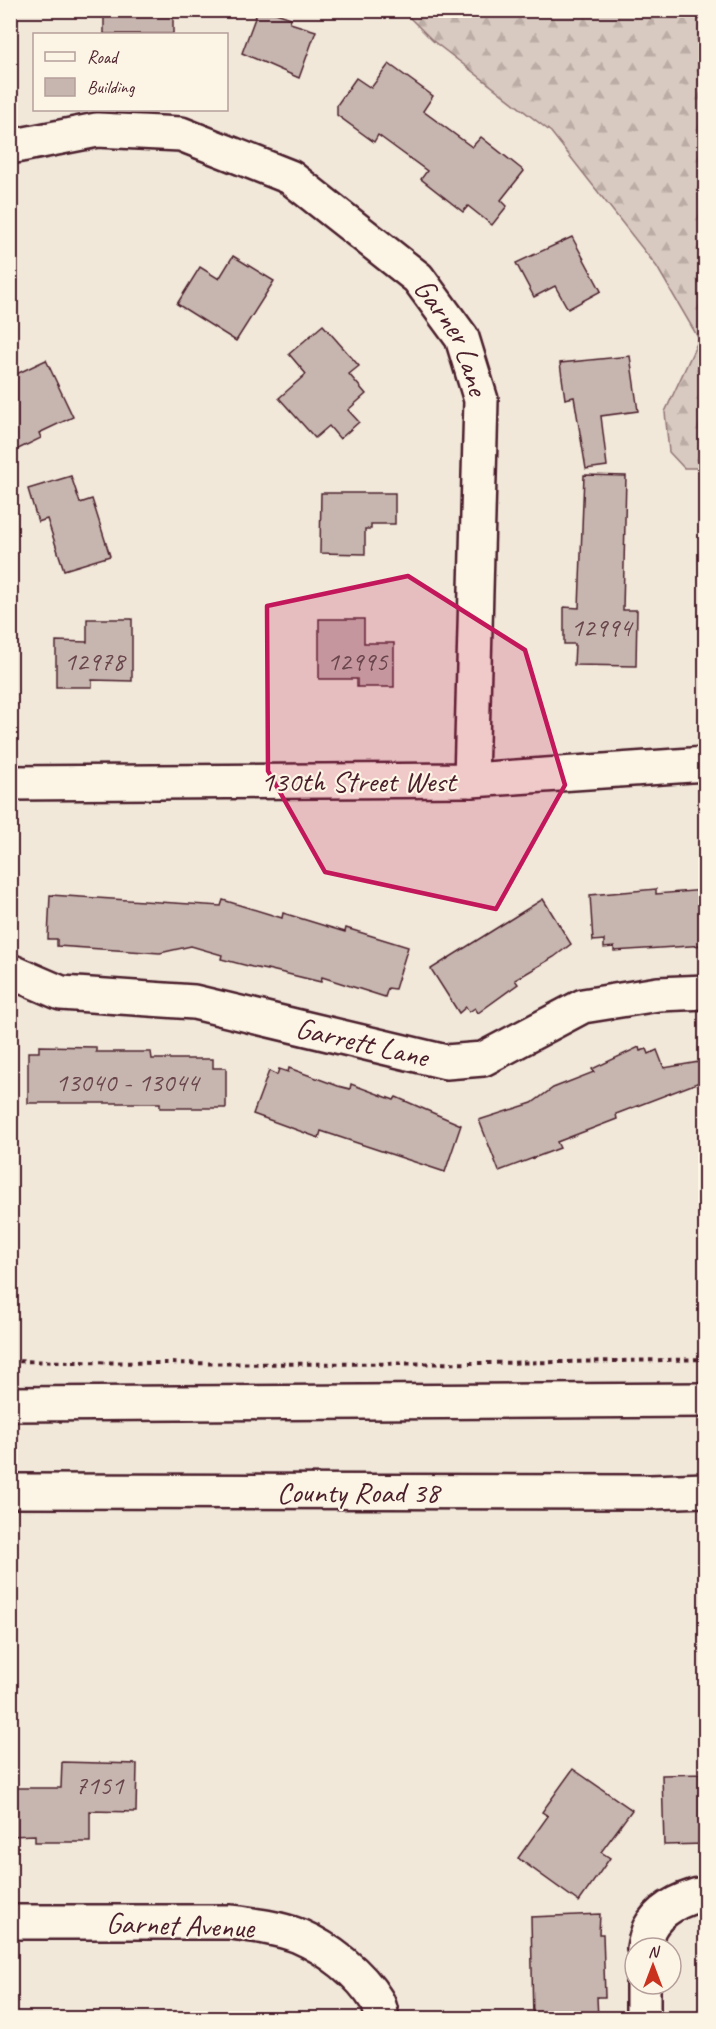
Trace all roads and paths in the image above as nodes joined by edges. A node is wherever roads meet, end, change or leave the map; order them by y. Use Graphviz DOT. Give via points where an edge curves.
graph roads {
  1 [pos="10,147"];
  2 [pos="705,764"];
  3 [pos="471,780"];
  4 [pos="10,783"];
  5 [pos="10,971"];
  6 [pos="705,992"];
  7 [pos="705,1359"];
  8 [pos="10,1361"];
  9 [pos="705,1400"];
  10 [pos="10,1404"];
  11 [pos="705,1490"];
  12 [pos="10,1491"];
  13 [pos="705,1893"];
  14 [pos="10,1922"];
  15 [pos="647,1936"];
  16 [pos="643,1996"];
  17 [pos="382,2019"];
  18 [pos="643,2019"];
  1 -- 3 [label="street, Garner Lane" via="97,130 181,134 290,177 418,278 462,338 481,400"];
  2 -- 3 [label="street, 130th Street West"];
  3 -- 4 [label="street, 130th Street West"];
  5 -- 6 [label="street, Garrett Lane" via="61,993 194,1002 446,1062 483,1059 583,1006 658,994"];
  7 -- 8 [label="path" via="558,1363"];
  9 -- 10 [label="street"];
  11 -- 12 [label="street, County Road 38"];
  13 -- 15 [label="street" via="663,1912"];
  14 -- 17 [label="street, Garnet Avenue" via="231,1922 266,1927 299,1936 330,1953 357,1976 378,2002"];
  16 -- 18 [label="street"];
}
